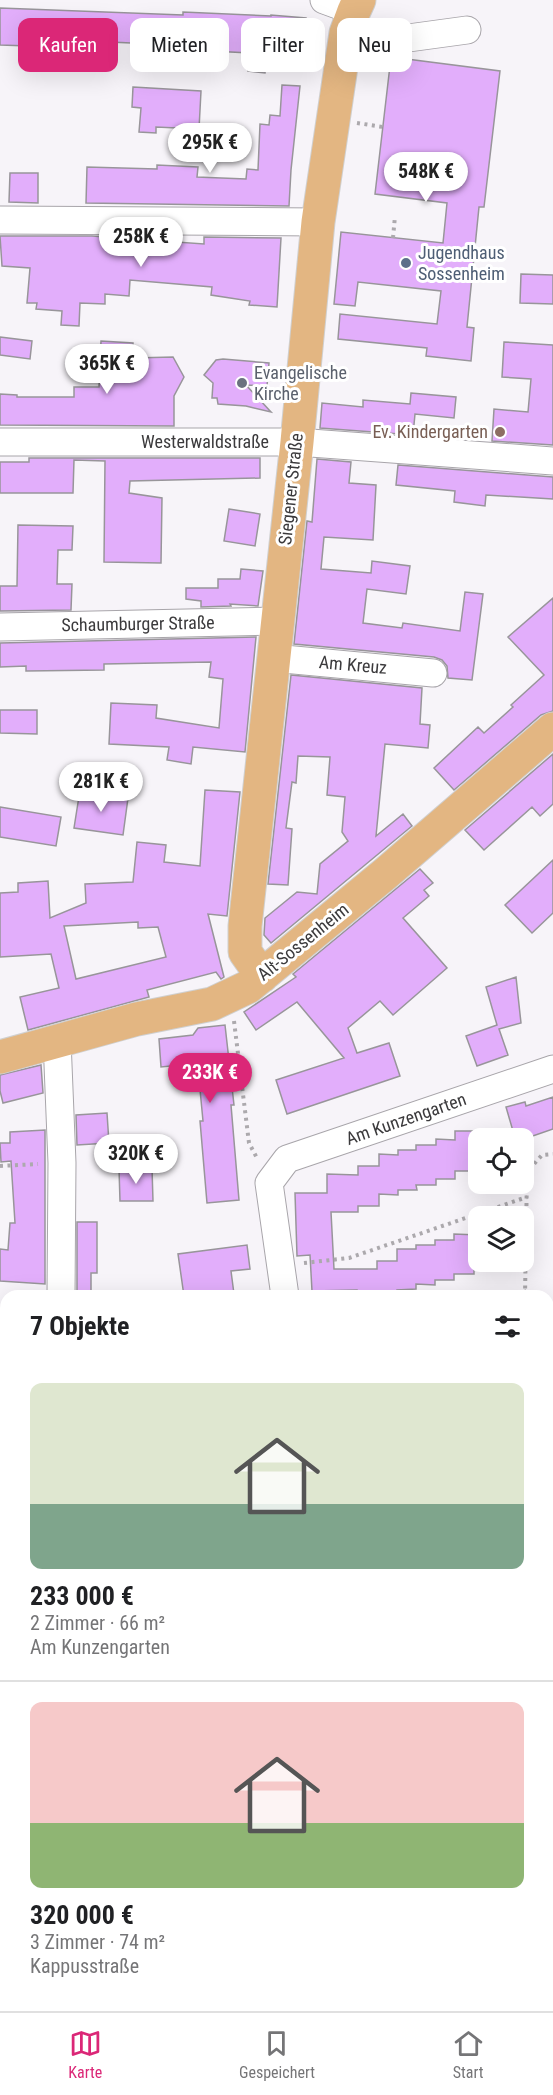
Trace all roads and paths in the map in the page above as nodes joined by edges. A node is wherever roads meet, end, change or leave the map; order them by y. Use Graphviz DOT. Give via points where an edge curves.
graph roads {
  1 [pos="346,11"];
  2 [pos="467,30"];
  3 [pos="349,122"];
  4 [pos="383,127"];
  5 [pos="395,216"];
  6 [pos="0,220"];
  7 [pos="318,222"];
  8 [pos="393,237"];
  9 [pos="0,442"];
  10 [pos="297,442"];
  11 [pos="553,461"];
  12 [pos="276,621"];
  13 [pos="0,627"];
  14 [pos="273,658"];
  15 [pos="433,673"];
  16 [pos="553,729"];
  17 [pos="262,976"];
  18 [pos="231,996"];
  19 [pos="57,1040"];
  20 [pos="0,1057"];
  21 [pos="553,1069"];
  22 [pos="553,1155"];
  23 [pos="62,1163"];
  24 [pos="0,1166"];
  25 [pos="269,1183"];
  26 [pos="527,1197"];
  27 [pos="280,1266"];
  28 [pos="61,1290"];
  29 [pos="284,1290"];
  30 [pos="526,1290"];
  1 -- 2 [label="street" via="401,39"];
  1 -- 7 [label="main road, Siegener Straße"];
  3 -- 4 [label="path"];
  5 -- 8 [label="path"];
  6 -- 7 [label="street"];
  7 -- 10 [label="main road, Siegener Straße"];
  9 -- 10 [label="street, Westerwaldstraße"];
  10 -- 11 [label="street, Westerwaldstraße"];
  10 -- 12 [label="main road, Siegener Straße"];
  12 -- 13 [label="street, Schaumburger Straße"];
  12 -- 14 [label="main road, Siegener Straße"];
  14 -- 15 [label="street, Am Kreuz"];
  14 -- 17 [label="main road, Siegener Straße" via="244,939 245,952"];
  16 -- 17 [label="main road, Alt-Sossenheim"];
  17 -- 18 [label="main road, Alt-Sossenheim"];
  18 -- 19 [label="main road, Alt-Sossenheim" via="212,1004"];
  18 -- 25 [label="path" via="249,1143"];
  19 -- 20 [label="main road, Alt-Sossenheim"];
  19 -- 23 [label="street"];
  21 -- 25 [label="street, Am Kunzengarten" via="287,1159"];
  22 -- 26 [label="path" via="542,1155 527,1172"];
  23 -- 24 [label="path"];
  23 -- 28 [label="street"];
  25 -- 27 [label="street"];
  26 -- 27 [label="path" via="349,1258"];
  26 -- 30 [label="path"];
  27 -- 29 [label="street"];
}
